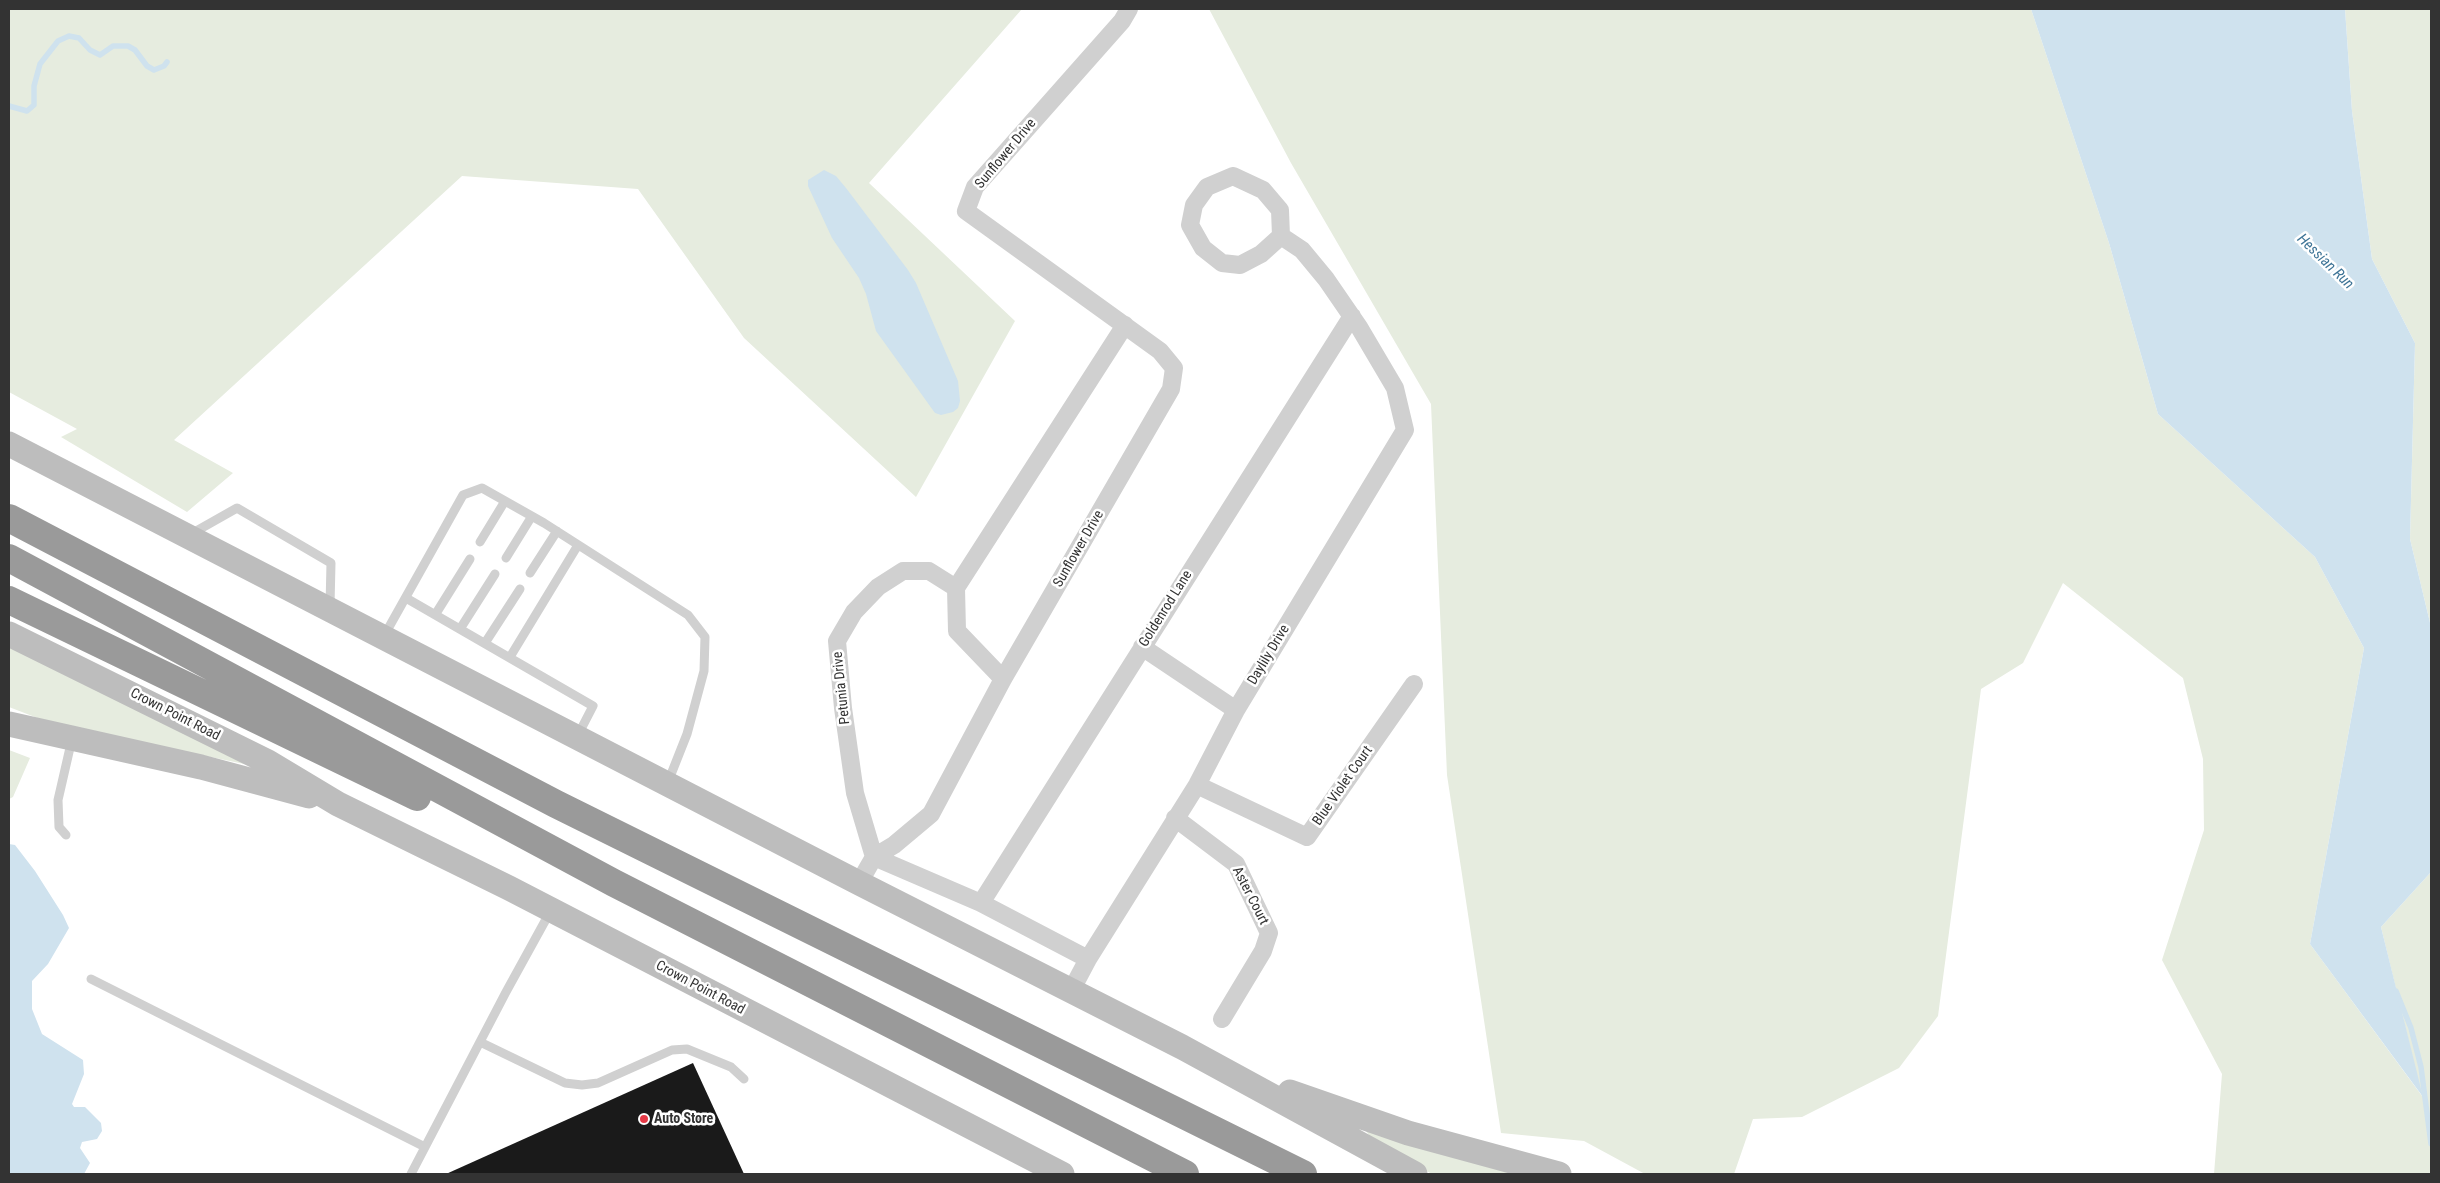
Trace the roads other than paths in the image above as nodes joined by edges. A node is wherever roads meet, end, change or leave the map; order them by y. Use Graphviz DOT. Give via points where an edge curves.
graph roads {
  1 [pos="1126,15"];
  2 [pos="1281,236"];
  3 [pos="1352,316"];
  4 [pos="1125,325"];
  5 [pos="9,444"];
  6 [pos="505,501"];
  7 [pos="532,516"];
  8 [pos="9,518"];
  9 [pos="557,531"];
  10 [pos="187,536"];
  11 [pos="480,542"];
  12 [pos="578,545"];
  13 [pos="9,558"];
  14 [pos="506,558"];
  15 [pos="470,559"];
  16 [pos="530,573"];
  17 [pos="495,574"];
  18 [pos="956,588"];
  19 [pos="520,589"];
  20 [pos="406,598"];
  21 [pos="9,600"];
  22 [pos="330,610"];
  23 [pos="435,615"];
  24 [pos="460,629"];
  25 [pos="9,634"];
  26 [pos="383,638"];
  27 [pos="485,643"];
  28 [pos="1142,647"];
  29 [pos="510,657"];
  30 [pos="1003,679"];
  31 [pos="1414,684"];
  32 [pos="1236,710"];
  33 [pos="9,724"];
  34 [pos="577,738"];
  35 [pos="72,739"];
  36 [pos="667,785"];
  37 [pos="1197,785"];
  38 [pos="338,804"];
  39 [pos="1175,818"];
  40 [pos="66,836"];
  41 [pos="554,851"];
  42 [pos="874,857"];
  43 [pos="859,883"];
  44 [pos="981,903"];
  45 [pos="552,910"];
  46 [pos="1088,959"];
  47 [pos="91,979"];
  48 [pos="1071,991"];
  49 [pos="1222,1019"];
  50 [pos="480,1042"];
  51 [pos="1223,1069"];
  52 [pos="744,1079"];
  53 [pos="424,1147"];
  54 [pos="411,1174"];
  55 [pos="1062,1174"];
  56 [pos="1185,1174"];
  57 [pos="1303,1174"];
  58 [pos="1414,1174"];
  59 [pos="1558,1174"];
  1 -- 4 [label="street, Sunflower Drive" via="975,187 966,211"];
  2 -- 2 [label="street" via="1261,254 1240,265 1222,263 1203,248 1190,224 1194,206 1207,187 1233,176 1263,190 1280,210"];
  2 -- 3 [label="street, Daylily Drive" via="1302,250"];
  3 -- 28 [label="street, Goldenrod Lane"];
  3 -- 32 [label="street, Daylily Drive" via="1395,388 1405,430"];
  4 -- 18 [label="street"];
  4 -- 30 [label="street, Sunflower Drive" via="1160,351 1174,368 1171,390"];
  5 -- 10 [label="main road"];
  6 -- 7 [label="lane"];
  6 -- 11 [label="lane"];
  6 -- 20 [label="lane" via="482,488 463,495"];
  7 -- 9 [label="lane"];
  7 -- 14 [label="lane"];
  8 -- 57 [label="highway" via="556,804"];
  9 -- 12 [label="lane"];
  9 -- 16 [label="lane"];
  10 -- 22 [label="main road"];
  10 -- 22 [label="lane" via="237,508 331,563"];
  12 -- 29 [label="lane"];
  12 -- 36 [label="lane" via="688,615 705,637 704,671 687,734"];
  13 -- 41 [label="highway"];
  15 -- 23 [label="lane"];
  17 -- 24 [label="lane"];
  18 -- 30 [label="street" via="957,631"];
  18 -- 42 [label="street, Petunia Drive" via="928,571 903,570 878,587 854,612 837,641 855,793"];
  19 -- 27 [label="lane"];
  20 -- 23 [label="lane"];
  20 -- 26 [label="lane"];
  21 -- 41 [label="highway" via="431,803 504,843"];
  22 -- 26 [label="main road"];
  23 -- 24 [label="lane"];
  24 -- 27 [label="lane"];
  25 -- 38 [label="main road, Crown Point Road" via="268,762"];
  26 -- 34 [label="main road"];
  27 -- 29 [label="lane"];
  28 -- 32 [label="street"];
  28 -- 44 [label="street, Goldenrod Lane"];
  29 -- 34 [label="lane" via="593,706"];
  30 -- 42 [label="street, Sunflower Drive" via="931,814"];
  31 -- 37 [label="street, Blue Violet Court" via="1307,837"];
  32 -- 37 [label="street, Daylily Drive"];
  33 -- 35 [label="main road, Crown Point Road"];
  34 -- 36 [label="main road"];
  35 -- 38 [label="main road, Crown Point Road" via="201,767"];
  35 -- 40 [label="lane" via="58,800 59,827"];
  36 -- 43 [label="main road"];
  37 -- 39 [label="street, Daylily Drive"];
  38 -- 45 [label="main road, Crown Point Road"];
  39 -- 46 [label="street, Daylily Drive"];
  39 -- 49 [label="street, Aster Court" via="1236,864 1270,933 1263,951"];
  41 -- 56 [label="highway"];
  42 -- 43 [label="street, Sunflower Drive"];
  42 -- 44 [label="street"];
  43 -- 48 [label="main road"];
  44 -- 46 [label="street"];
  45 -- 50 [label="lane"];
  45 -- 55 [label="main road, Crown Point Road"];
  46 -- 48 [label="street, Daylily Drive"];
  47 -- 53 [label="lane"];
  48 -- 51 [label="main road"];
  50 -- 52 [label="lane" via="566,1083 598,1083 680,1049 730,1067"];
  50 -- 53 [label="lane"];
  51 -- 58 [label="main road"];
  51 -- 59 [label="main road" via="1408,1134"];
  53 -- 54 [label="lane"];
}
